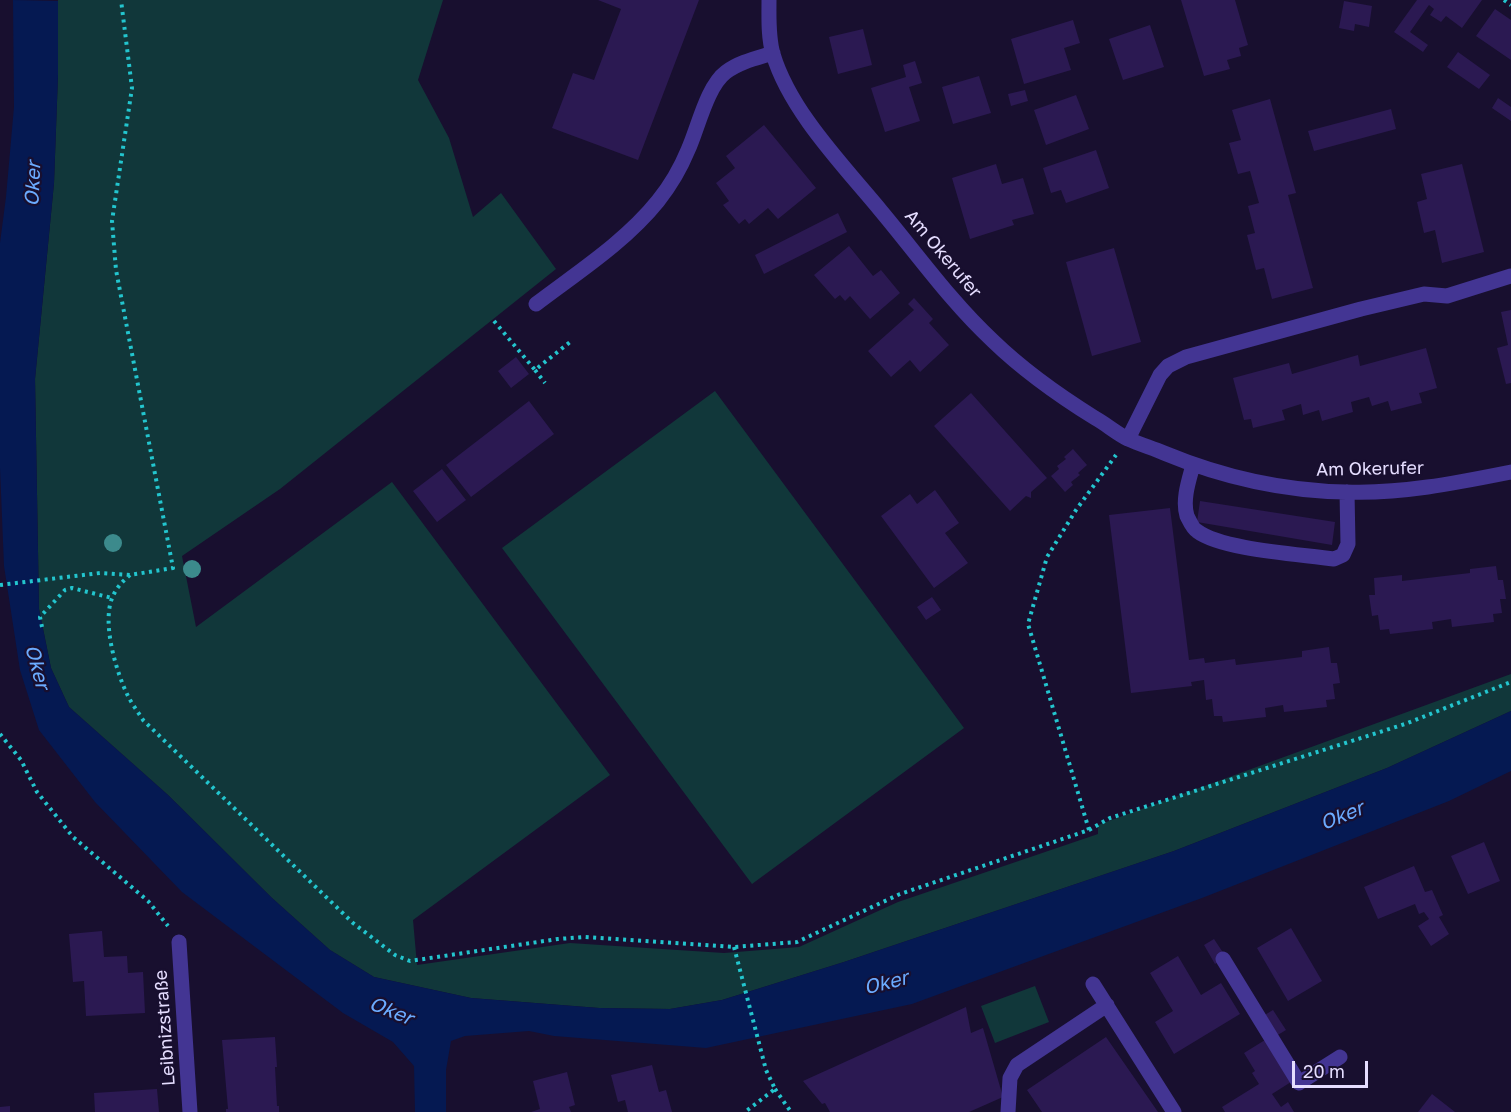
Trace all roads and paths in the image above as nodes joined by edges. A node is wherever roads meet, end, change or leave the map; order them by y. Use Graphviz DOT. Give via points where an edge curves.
graph roads {
  1 [pos="121,0"];
  2 [pos="769,0"];
  3 [pos="1504,0"];
  4 [pos="1511,5"];
  5 [pos="772,53"];
  6 [pos="1511,276"];
  7 [pos="536,304"];
  8 [pos="494,321"];
  9 [pos="570,342"];
  10 [pos="535,370"];
  11 [pos="545,384"];
  12 [pos="1128,439"];
  13 [pos="1192,465"];
  14 [pos="1511,472"];
  15 [pos="1347,492"];
  16 [pos="130,574"];
  17 [pos="0,585"];
  18 [pos="112,598"];
  19 [pos="42,627"];
  20 [pos="1511,682"];
  21 [pos="0,734"];
  22 [pos="1089,830"];
  23 [pos="179,942"];
  24 [pos="734,947"];
  25 [pos="1223,959"];
  26 [pos="1093,984"];
  27 [pos="1107,1005"];
  28 [pos="1340,1057"];
  29 [pos="775,1089"];
  30 [pos="190,1112"];
  31 [pos="744,1112"];
  32 [pos="790,1112"];
  33 [pos="1008,1112"];
  34 [pos="1174,1112"];
  1 -- 16 [label="path" via="132,88 112,221 116,270 173,568"];
  2 -- 5 [label="street, Am Okerufer"];
  3 -- 4 [label="path"];
  5 -- 7 [label="street" via="725,72 715,84 688,152 659,200 634,228"];
  5 -- 12 [label="street, Am Okerufer" via="802,112 831,151 991,340 1024,369"];
  6 -- 12 [label="street" via="1448,296 1424,294 1402,299 1186,357 1160,375"];
  8 -- 10 [label="path"];
  9 -- 10 [label="path"];
  10 -- 11 [label="path"];
  12 -- 13 [label="street, Am Okerufer"];
  12 -- 22 [label="path" via="1047,557 1028,624"];
  13 -- 15 [label="street, Am Okerufer" via="1259,483"];
  13 -- 15 [label="street" via="1186,514 1195,531 1220,543 1334,559 1343,555 1348,544"];
  14 -- 15 [label="street, Am Okerufer" via="1445,486"];
  16 -- 17 [label="path" via="100,573"];
  16 -- 18 [label="path"];
  18 -- 19 [label="path" via="72,588 65,590 40,617"];
  18 -- 24 [label="path" via="108,625 116,663 128,696 143,720 353,923 395,955 410,961 585,937"];
  20 -- 22 [label="path" via="1405,724 1110,818"];
  21 -- 23 [label="path" via="21,760 37,792 73,837 148,902"];
  22 -- 24 [label="path" via="900,894 797,942"];
  23 -- 30 [label="street, Leibnizstraße"];
  24 -- 29 [label="path" via="766,1070"];
  25 -- 28 [label="street" via="1299,1083"];
  26 -- 27 [label="street"];
  27 -- 33 [label="street" via="1017,1065 1010,1078"];
  27 -- 34 [label="street"];
  29 -- 31 [label="path"];
  29 -- 32 [label="path"];
}
